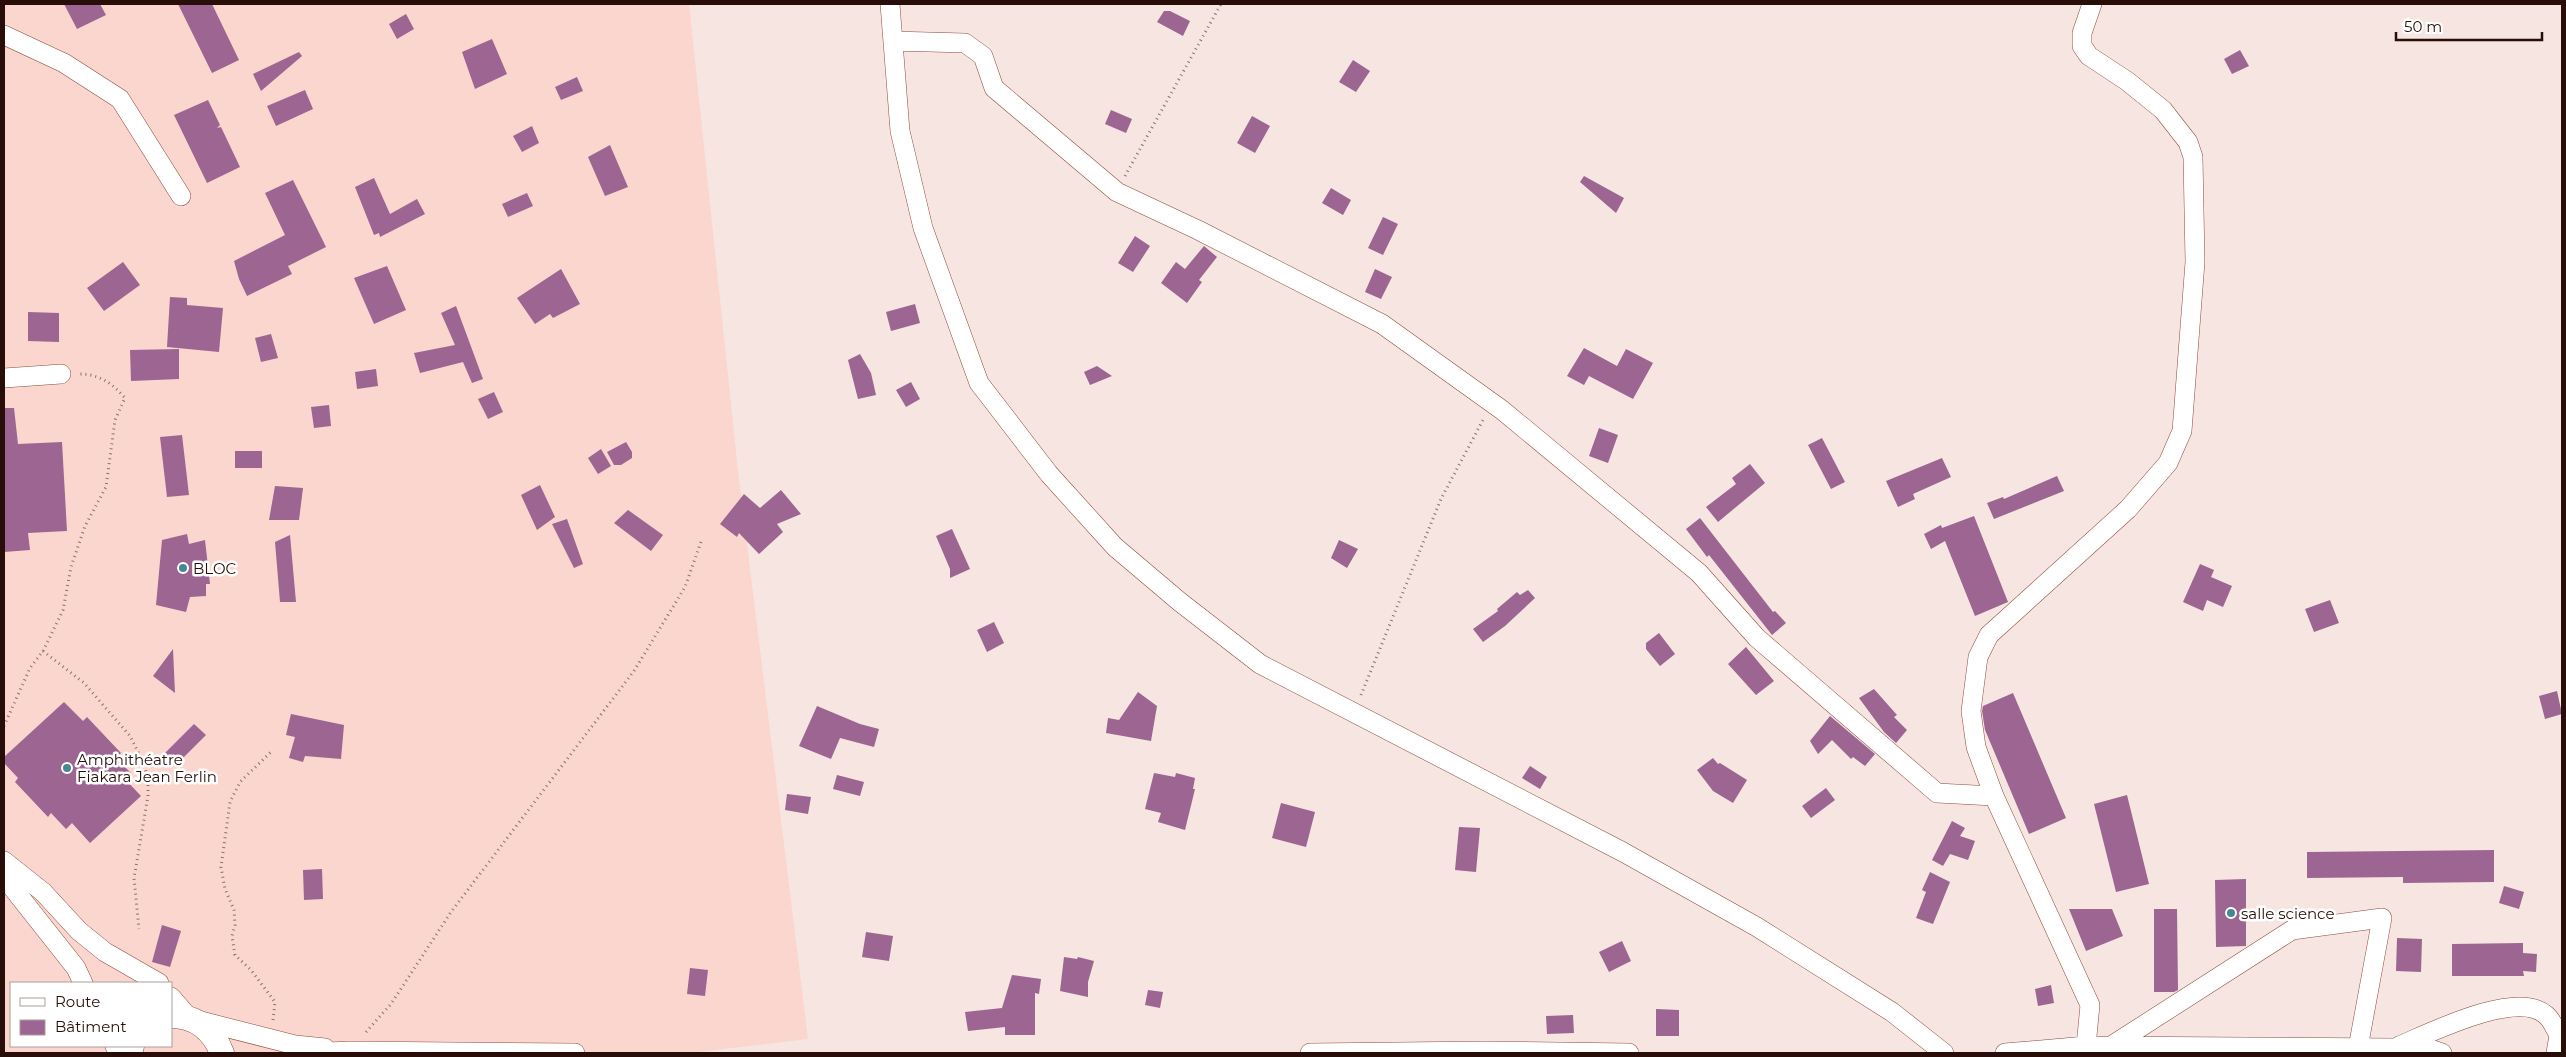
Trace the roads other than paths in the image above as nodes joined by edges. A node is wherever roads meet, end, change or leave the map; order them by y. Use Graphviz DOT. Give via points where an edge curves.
graph roads {
  1 [pos="890,4"];
  2 [pos="2092,4"];
  3 [pos="4,35"];
  4 [pos="893,41"];
  5 [pos="181,196"];
  6 [pos="61,374"];
  7 [pos="4,378"];
  8 [pos="1994,796"];
  9 [pos="4,861"];
  10 [pos="4,877"];
  11 [pos="83,982"];
  12 [pos="157,982"];
  13 [pos="172,999"];
  14 [pos="180,1017"];
  15 [pos="2086,1046"];
  16 [pos="2358,1048"];
  17 [pos="2396,1048"];
  18 [pos="349,1051"];
  19 [pos="2108,1051"];
  20 [pos="222,1053"];
  21 [pos="311,1053"];
  22 [pos="575,1053"];
  23 [pos="1310,1053"];
  24 [pos="1629,1053"];
  25 [pos="1944,1053"];
  26 [pos="2005,1053"];
  27 [pos="2442,1053"];
  28 [pos="2556,1053"];
  1 -- 4 [label="street"];
  2 -- 8 [label="street" via="2082,32 2082,46 2089,56 2163,110 2188,142 2193,157 2195,262 2182,431 2168,463 2128,509 1989,636 1981,650 1971,711 1976,747"];
  3 -- 5 [label="street" via="64,63 120,99"];
  4 -- 8 [label="street" via="965,43 983,56 994,88 1117,192 1382,324 1492,403 1699,573 1757,638 1937,793"];
  4 -- 25 [label="street" via="900,131 923,228 979,383 1050,474 1115,547 1260,664 1623,852 1757,927 1892,1012"];
  6 -- 7 [label="street"];
  8 -- 15 [label="street" via="2090,1005"];
  9 -- 12 [label="street" via="43,892 79,931 106,952"];
  10 -- 11 [label="street" via="76,968"];
  13 -- 14 [label="street"];
  14 -- 18 [label="street" via="295,1046"];
  14 -- 20 [label="main road" via="204,1025"];
  15 -- 19 [label="street"];
  15 -- 26 [label="street"];
  16 -- 17 [label="street"];
  16 -- 19 [label="street"];
  16 -- 19 [label="street" via="2382,918 2292,930"];
  17 -- 27 [label="street"];
  17 -- 28 [label="street" via="2471,1015 2522,1006 2546,1015 2559,1035"];
  18 -- 21 [label="street"];
  18 -- 22 [label="street"];
  23 -- 24 [label="street"];
}
